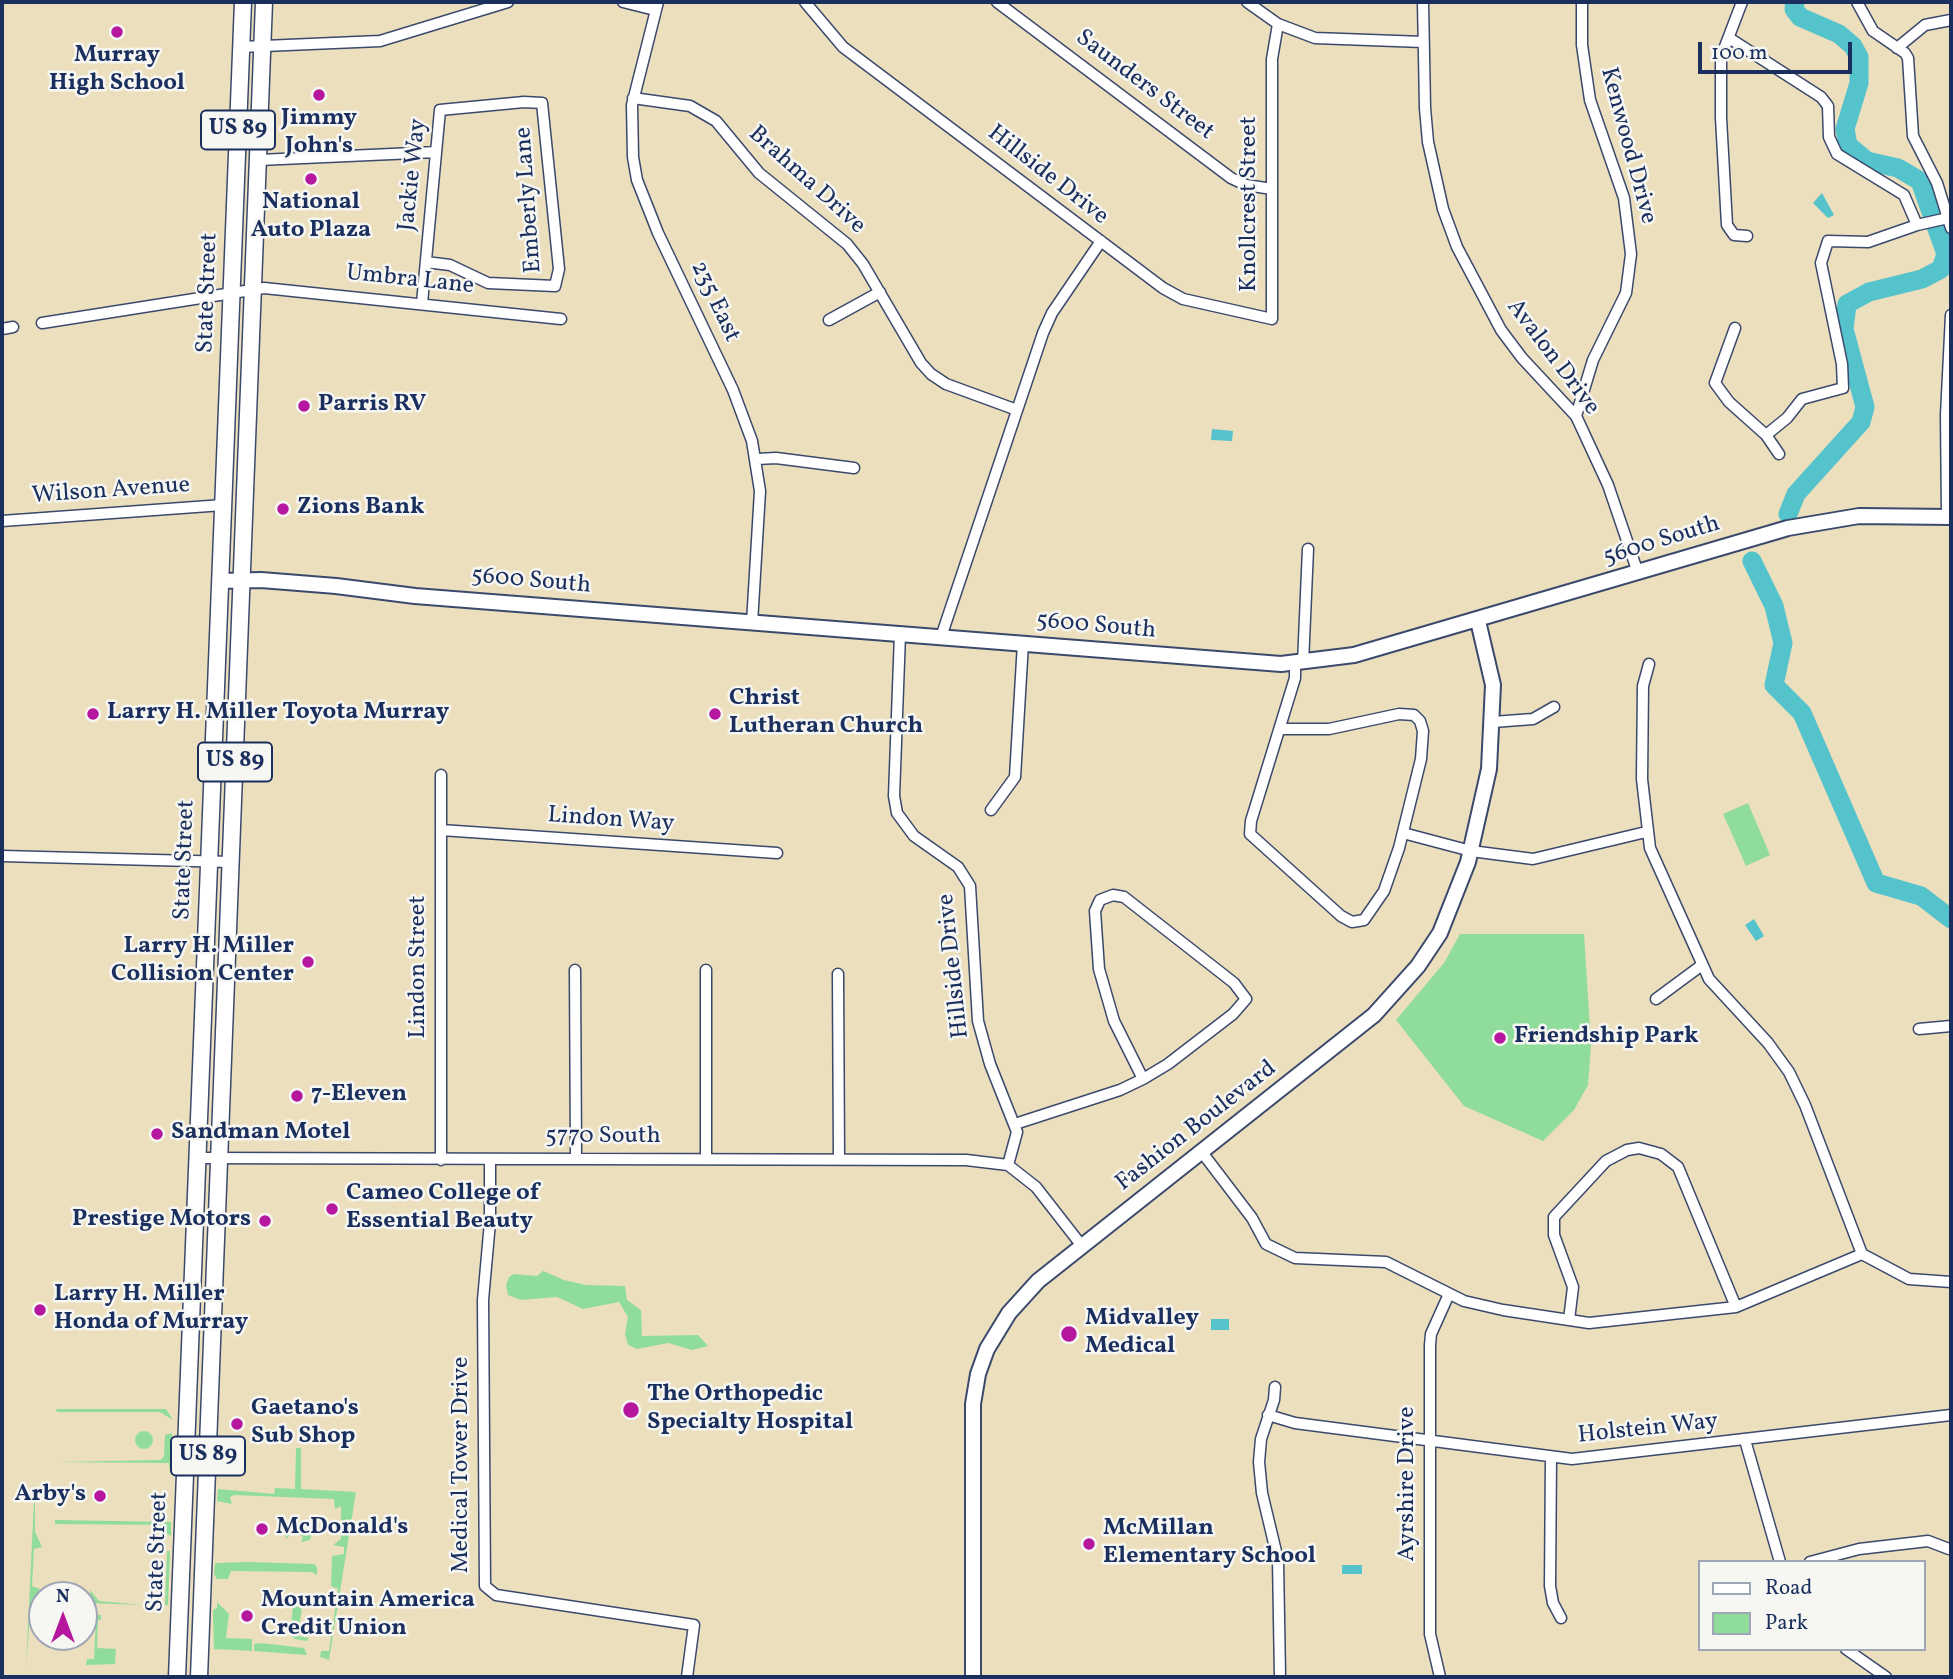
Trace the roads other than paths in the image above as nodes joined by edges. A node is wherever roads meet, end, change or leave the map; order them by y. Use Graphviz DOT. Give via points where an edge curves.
graph roads {
  1 [pos="243,2"];
  2 [pos="264,2"];
  3 [pos="508,2"];
  4 [pos="623,2"];
  5 [pos="804,2"];
  6 [pos="997,2"];
  7 [pos="1247,2"];
  8 [pos="1423,2"];
  9 [pos="1582,2"];
  10 [pos="1742,2"];
  11 [pos="1857,2"];
  12 [pos="656,6"];
  13 [pos="1951,20"];
  14 [pos="1278,24"];
  15 [pos="1728,37"];
  16 [pos="1423,42"];
  17 [pos="263,46"];
  18 [pos="241,47"];
  19 [pos="1897,48"];
  20 [pos="633,98"];
  21 [pos="542,103"];
  22 [pos="436,152"];
  23 [pos="259,160"];
  24 [pos="1272,189"];
  25 [pos="1947,222"];
  26 [pos="1922,224"];
  27 [pos="1747,236"];
  28 [pos="1101,241"];
  29 [pos="426,262"];
  30 [pos="254,290"];
  31 [pos="232,292"];
  32 [pos="880,292"];
  33 [pos="422,303"];
  34 [pos="1951,315"];
  35 [pos="561,319"];
  36 [pos="829,320"];
  37 [pos="42,323"];
  38 [pos="13,327"];
  39 [pos="1735,328"];
  40 [pos="2,329"];
  41 [pos="1017,410"];
  42 [pos="1576,416"];
  43 [pos="1766,435"];
  44 [pos="1779,454"];
  45 [pos="757,459"];
  46 [pos="854,468"];
  47 [pos="223,505"];
  48 [pos="1949,517"];
  49 [pos="2,521"];
  50 [pos="1308,549"];
  51 [pos="1639,573"];
  52 [pos="220,581"];
  53 [pos="242,581"];
  54 [pos="1478,621"];
  55 [pos="752,622"];
  56 [pos="900,634"];
  57 [pos="942,637"];
  58 [pos="1023,643"];
  59 [pos="1299,663"];
  60 [pos="1649,664"];
  61 [pos="1554,707"];
  62 [pos="1493,722"];
  63 [pos="1280,729"];
  64 [pos="441,775"];
  65 [pos="991,810"];
  66 [pos="441,830"];
  67 [pos="1646,832"];
  68 [pos="1403,833"];
  69 [pos="1471,851"];
  70 [pos="777,853"];
  71 [pos="2,856"];
  72 [pos="209,862"];
  73 [pos="231,862"];
  74 [pos="1702,965"];
  75 [pos="575,970"];
  76 [pos="706,970"];
  77 [pos="838,974"];
  78 [pos="1656,999"];
  79 [pos="1951,1026"];
  80 [pos="1919,1029"];
  81 [pos="1143,1079"];
  82 [pos="1015,1125"];
  83 [pos="1201,1151"];
  84 [pos="197,1158"];
  85 [pos="220,1158"];
  86 [pos="576,1159"];
  87 [pos="705,1159"];
  88 [pos="839,1159"];
  89 [pos="441,1160"];
  90 [pos="490,1160"];
  91 [pos="1008,1165"];
  92 [pos="1082,1246"];
  93 [pos="1862,1254"];
  94 [pos="1951,1282"];
  95 [pos="1449,1294"];
  96 [pos="1736,1307"];
  97 [pos="1569,1320"];
  98 [pos="1275,1387"];
  99 [pos="1268,1415"];
  100 [pos="1951,1415"];
  101 [pos="1745,1440"];
  102 [pos="1430,1441"];
  103 [pos="1551,1457"];
  104 [pos="1949,1549"];
  105 [pos="1779,1560"];
  106 [pos="1818,1560"];
  107 [pos="1561,1618"];
  108 [pos="1849,1651"];
  109 [pos="177,1677"];
  110 [pos="199,1677"];
  111 [pos="687,1677"];
  112 [pos="973,1677"];
  113 [pos="1280,1677"];
  114 [pos="1440,1677"];
  115 [pos="1886,1677"];
  1 -- 18 [label="main road, State Street / US 89"];
  2 -- 17 [label="main road, State Street / US 89"];
  3 -- 17 [label="street" via="380,41"];
  4 -- 12 [label="street"];
  5 -- 28 [label="street, Hillside Drive" via="843,47"];
  6 -- 24 [label="street, Saunders Street" via="1231,178"];
  7 -- 14 [label="street"];
  8 -- 16 [label="street, Avalon Drive"];
  9 -- 42 [label="street, Kenwood Drive" via="1588,90 1624,198 1632,254 1626,293 1592,359"];
  10 -- 15 [label="street"];
  11 -- 19 [label="street" via="1873,31"];
  12 -- 20 [label="street, 235 East"];
  13 -- 19 [label="street" via="1925,25"];
  14 -- 16 [label="street" via="1329,41"];
  14 -- 24 [label="street, Knollcrest Street" via="1272,59"];
  15 -- 26 [label="street" via="1821,97 1828,106 1829,137 1837,154 1904,195"];
  15 -- 27 [label="street" via="1721,57 1727,225 1734,235"];
  16 -- 42 [label="street, Avalon Drive" via="1428,142 1457,247 1501,330"];
  17 -- 18 [label="street"];
  17 -- 23 [label="main road, State Street / US 89"];
  18 -- 31 [label="main road, State Street / US 89"];
  19 -- 25 [label="street" via="1905,53 1909,67 1913,136 1937,183"];
  20 -- 32 [label="street, Brahma Drive" via="690,106 716,121 759,173 847,244"];
  20 -- 45 [label="street, 235 East" via="631,133 637,180 745,416"];
  21 -- 22 [label="street, Jackie Way" via="440,110"];
  21 -- 29 [label="street, Emberly Lane" via="559,269 555,286 488,283 450,265"];
  22 -- 23 [label="street"];
  22 -- 29 [label="street, Jackie Way"];
  23 -- 30 [label="main road, State Street / US 89"];
  24 -- 28 [label="street, Knollcrest Street" via="1272,319 1183,299"];
  25 -- 26 [label="street"];
  26 -- 43 [label="street" via="1868,242 1828,241 1821,263 1843,388 1801,399"];
  28 -- 41 [label="street, Hillside Drive" via="1052,313"];
  29 -- 33 [label="street, Jackie Way"];
  30 -- 31 [label="street, Umbra Lane"];
  30 -- 33 [label="street, Umbra Lane"];
  30 -- 53 [label="main road, State Street / US 89"];
  31 -- 37 [label="street, Umbra Lane"];
  31 -- 47 [label="main road, State Street / US 89"];
  32 -- 36 [label="street"];
  32 -- 41 [label="street, Brahma Drive" via="931,374"];
  33 -- 35 [label="street, Umbra Lane"];
  34 -- 48 [label="street" via="1946,415"];
  38 -- 40 [label="street"];
  39 -- 43 [label="street" via="1715,383"];
  41 -- 57 [label="street, Hillside Drive"];
  42 -- 51 [label="street, Avalon Drive" via="1608,485"];
  43 -- 44 [label="street"];
  45 -- 46 [label="street"];
  45 -- 55 [label="street, 235 East" via="760,512"];
  47 -- 49 [label="street, Wilson Avenue"];
  47 -- 52 [label="main road, State Street / US 89"];
  48 -- 51 [label="street, 5600 South" via="1858,516 1819,522"];
  50 -- 59 [label="street"];
  51 -- 54 [label="street, 5600 South"];
  52 -- 53 [label="street, 5600 South"];
  52 -- 72 [label="main road, State Street / US 89"];
  53 -- 55 [label="street, 5600 South"];
  53 -- 73 [label="main road, State Street / US 89"];
  54 -- 59 [label="street, 5600 South" via="1354,655"];
  54 -- 62 [label="street, Fashion Boulevard" via="1491,669"];
  55 -- 56 [label="street, 5600 South"];
  56 -- 57 [label="street, 5600 South"];
  56 -- 82 [label="street, Hillside Drive" via="897,813 914,836 958,867 970,886 978,1021"];
  57 -- 58 [label="street, 5600 South"];
  58 -- 59 [label="street, 5600 South"];
  58 -- 65 [label="street" via="1015,777"];
  59 -- 63 [label="street"];
  60 -- 67 [label="street" via="1643,686"];
  61 -- 62 [label="street" via="1533,719"];
  62 -- 69 [label="street, Fashion Boulevard" via="1489,769"];
  63 -- 68 [label="street" via="1329,729 1414,715 1420,721 1423,741"];
  63 -- 68 [label="street" via="1250,834 1341,916 1358,922 1368,917 1384,891"];
  64 -- 66 [label="street, Lindon Street"];
  66 -- 70 [label="street, Lindon Way"];
  66 -- 89 [label="street, Lindon Street"];
  67 -- 69 [label="street" via="1533,859"];
  67 -- 74 [label="street"];
  68 -- 69 [label="street"];
  69 -- 83 [label="street, Fashion Boulevard" via="1440,933 1393,997"];
  71 -- 72 [label="street"];
  72 -- 73 [label="street"];
  72 -- 84 [label="main road, State Street / US 89"];
  73 -- 85 [label="main road, State Street / US 89"];
  74 -- 78 [label="street"];
  74 -- 93 [label="street" via="1789,1072"];
  75 -- 86 [label="street"];
  76 -- 87 [label="street"];
  77 -- 88 [label="street"];
  79 -- 80 [label="street"];
  81 -- 81 [label="street" via="1168,1065 1246,999 1234,983 1124,897 1113,894 1100,900 1095,911 1099,968 1104,993"];
  81 -- 82 [label="street"];
  82 -- 91 [label="street" via="1016,1141"];
  83 -- 92 [label="street, Fashion Boulevard"];
  83 -- 95 [label="street" via="1266,1244 1295,1258 1387,1262"];
  84 -- 85 [label="street, 5770 South"];
  84 -- 109 [label="main road, State Street / US 89"];
  85 -- 89 [label="street, 5770 South"];
  85 -- 110 [label="main road, State Street / US 89"];
  86 -- 87 [label="street, 5770 South"];
  86 -- 90 [label="street, 5770 South"];
  87 -- 88 [label="street, 5770 South"];
  88 -- 91 [label="street, 5770 South" via="966,1160"];
  89 -- 90 [label="street, 5770 South"];
  90 -- 111 [label="street, Medical Tower Drive" via="483,1300 485,1586 496,1595 694,1625"];
  91 -- 92 [label="street" via="1036,1187"];
  92 -- 112 [label="street, Fashion Boulevard" via="1038,1281 1009,1313 978,1374 973,1424"];
  93 -- 94 [label="street" via="1909,1279"];
  93 -- 96 [label="street"];
  95 -- 97 [label="street" via="1478,1306"];
  95 -- 102 [label="street, Ayrshire Drive" via="1431,1334"];
  96 -- 97 [label="street" via="1609,1322"];
  96 -- 97 [label="street" via="1678,1167 1661,1154 1639,1149 1614,1155 1563,1205 1553,1225 1572,1278"];
  98 -- 99 [label="street"];
  99 -- 102 [label="street, Holstein Way" via="1295,1423"];
  99 -- 113 [label="street" via="1259,1473 1278,1560"];
  100 -- 101 [label="street, Holstein Way"];
  101 -- 103 [label="street, Holstein Way" via="1589,1459"];
  101 -- 105 [label="street"];
  102 -- 103 [label="street, Holstein Way"];
  102 -- 114 [label="street, Ayrshire Drive" via="1430,1634"];
  103 -- 107 [label="street" via="1550,1586"];
  104 -- 106 [label="street" via="1928,1541 1859,1549"];
  108 -- 115 [label="street"];
}
